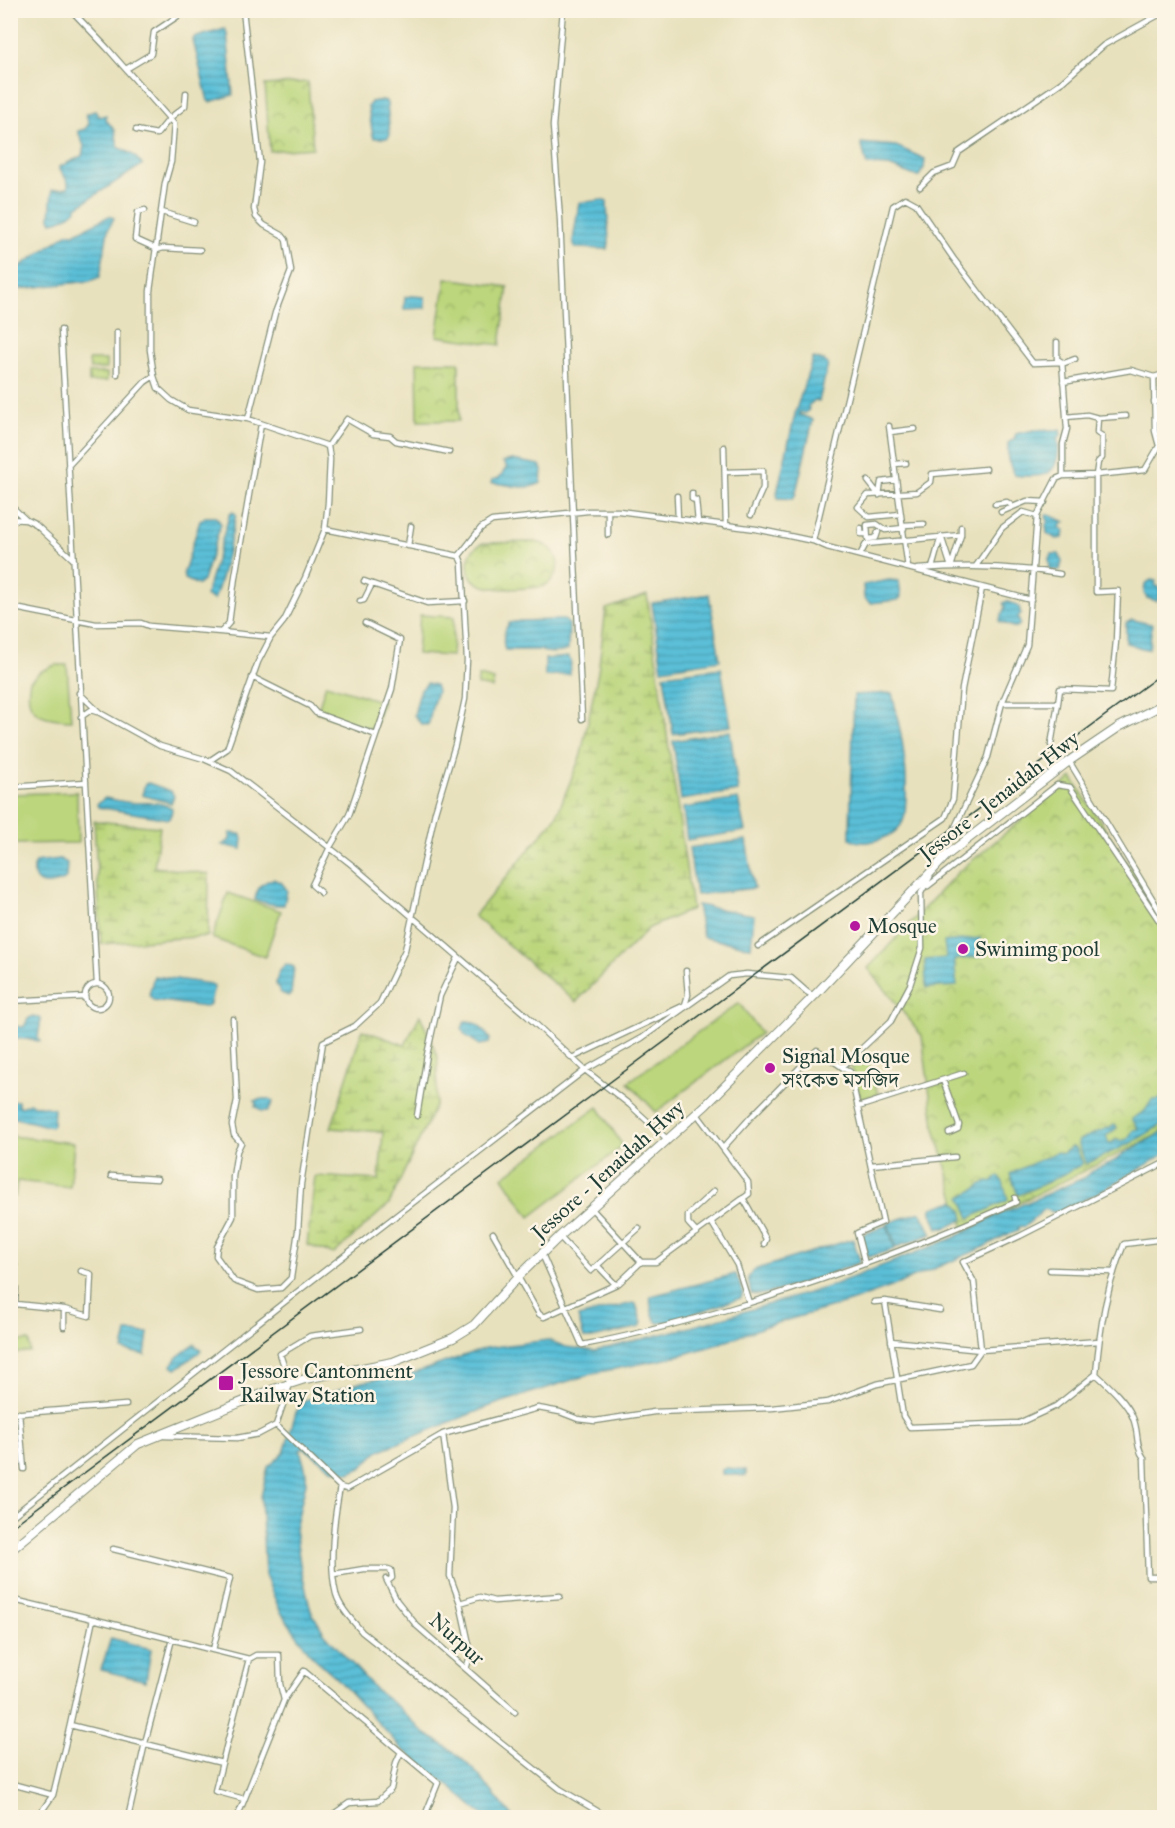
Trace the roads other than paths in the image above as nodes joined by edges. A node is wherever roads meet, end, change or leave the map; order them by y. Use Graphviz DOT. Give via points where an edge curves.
graph roads {
  1 [pos="71,10"];
  2 [pos="187,10"];
  3 [pos="243,10"];
  4 [pos="563,10"];
  5 [pos="1164,12"];
  6 [pos="126,69"];
  7 [pos="186,93"];
  8 [pos="170,118"];
  9 [pos="136,130"];
  10 [pos="920,188"];
  11 [pos="145,210"];
  12 [pos="162,212"];
  13 [pos="194,222"];
  14 [pos="157,249"];
  15 [pos="200,250"];
  16 [pos="61,330"];
  17 [pos="117,332"];
  18 [pos="1057,342"];
  19 [pos="1075,359"];
  20 [pos="1062,363"];
  21 [pos="117,374"];
  22 [pos="1164,374"];
  23 [pos="154,376"];
  24 [pos="1154,377"];
  25 [pos="1063,382"];
  26 [pos="1164,401"];
  27 [pos="1154,402"];
  28 [pos="1126,416"];
  29 [pos="1066,417"];
  30 [pos="1098,418"];
  31 [pos="248,419"];
  32 [pos="261,423"];
  33 [pos="915,429"];
  34 [pos="328,446"];
  35 [pos="1162,446"];
  36 [pos="724,447"];
  37 [pos="1094,449"];
  38 [pos="1102,449"];
  39 [pos="448,452"];
  40 [pos="1102,458"];
  41 [pos="1110,458"];
  42 [pos="906,463"];
  43 [pos="895,464"];
  44 [pos="68,466"];
  45 [pos="986,469"];
  46 [pos="726,472"];
  47 [pos="1063,476"];
  48 [pos="1096,476"];
  49 [pos="896,480"];
  50 [pos="868,481"];
  51 [pos="692,493"];
  52 [pos="898,493"];
  53 [pos="879,495"];
  54 [pos="677,496"];
  55 [pos="1045,502"];
  56 [pos="995,504"];
  57 [pos="10,505"];
  58 [pos="1011,505"];
  59 [pos="608,511"];
  60 [pos="1001,512"];
  61 [pos="573,513"];
  62 [pos="901,514"];
  63 [pos="751,515"];
  64 [pos="866,515"];
  65 [pos="1037,516"];
  66 [pos="10,519"];
  67 [pos="678,519"];
  68 [pos="26,520"];
  69 [pos="698,522"];
  70 [pos="924,524"];
  71 [pos="867,525"];
  72 [pos="411,526"];
  73 [pos="726,526"];
  74 [pos="903,527"];
  75 [pos="961,527"];
  76 [pos="861,528"];
  77 [pos="324,529"];
  78 [pos="878,532"];
  79 [pos="866,534"];
  80 [pos="608,535"];
  81 [pos="962,535"];
  82 [pos="941,536"];
  83 [pos="905,540"];
  84 [pos="813,541"];
  85 [pos="408,546"];
  86 [pos="860,555"];
  87 [pos="459,556"];
  88 [pos="74,560"];
  89 [pos="976,566"];
  90 [pos="951,567"];
  91 [pos="908,568"];
  92 [pos="932,568"];
  93 [pos="915,570"];
  94 [pos="1034,570"];
  95 [pos="1060,574"];
  96 [pos="364,581"];
  97 [pos="372,584"];
  98 [pos="982,588"];
  99 [pos="1031,600"];
  100 [pos="360,601"];
  101 [pos="465,602"];
  102 [pos="10,607"];
  103 [pos="78,619"];
  104 [pos="365,623"];
  105 [pos="221,632"];
  106 [pos="271,637"];
  107 [pos="252,677"];
  108 [pos="80,693"];
  109 [pos="1002,703"];
  110 [pos="1058,703"];
  111 [pos="1164,704"];
  112 [pos="100,712"];
  113 [pos="81,717"];
  114 [pos="582,719"];
  115 [pos="376,735"];
  116 [pos="1051,745"];
  117 [pos="209,761"];
  118 [pos="1069,761"];
  119 [pos="86,782"];
  120 [pos="10,787"];
  121 [pos="330,847"];
  122 [pos="938,864"];
  123 [pos="928,886"];
  124 [pos="321,893"];
  125 [pos="411,916"];
  126 [pos="1164,918"];
  127 [pos="1164,928"];
  128 [pos="758,946"];
  129 [pos="458,958"];
  130 [pos="686,971"];
  131 [pos="97,984"];
  132 [pos="814,996"];
  133 [pos="85,997"];
  134 [pos="10,1001"];
  135 [pos="233,1019"];
  136 [pos="572,1058"];
  137 [pos="842,1067"];
  138 [pos="585,1070"];
  139 [pos="964,1073"];
  140 [pos="943,1080"];
  141 [pos="858,1107"];
  142 [pos="696,1113"];
  143 [pos="417,1116"];
  144 [pos="949,1133"];
  145 [pos="667,1139"];
  146 [pos="724,1147"];
  147 [pos="955,1157"];
  148 [pos="1164,1163"];
  149 [pos="871,1165"];
  150 [pos="111,1176"];
  151 [pos="157,1179"];
  152 [pos="714,1191"];
  153 [pos="743,1198"];
  154 [pos="1015,1198"];
  155 [pos="591,1208"];
  156 [pos="1162,1212"];
  157 [pos="712,1223"];
  158 [pos="1164,1223"];
  159 [pos="639,1228"];
  160 [pos="493,1233"];
  161 [pos="697,1233"];
  162 [pos="559,1237"];
  163 [pos="1164,1239"];
  164 [pos="623,1243"];
  165 [pos="765,1244"];
  166 [pos="542,1254"];
  167 [pos="641,1262"];
  168 [pos="865,1264"];
  169 [pos="598,1266"];
  170 [pos="1050,1269"];
  171 [pos="81,1270"];
  172 [pos="1113,1272"];
  173 [pos="518,1277"];
  174 [pos="615,1284"];
  175 [pos="16,1288"];
  176 [pos="885,1301"];
  177 [pos="873,1302"];
  178 [pos="749,1303"];
  179 [pos="13,1304"];
  180 [pos="566,1307"];
  181 [pos="64,1309"];
  182 [pos="940,1310"];
  183 [pos="64,1327"];
  184 [pos="361,1329"];
  185 [pos="891,1341"];
  186 [pos="1098,1341"];
  187 [pos="981,1350"];
  188 [pos="1096,1374"];
  189 [pos="898,1379"];
  190 [pos="290,1384"];
  191 [pos="126,1405"];
  192 [pos="20,1413"];
  193 [pos="10,1414"];
  194 [pos="276,1425"];
  195 [pos="443,1434"];
  196 [pos="155,1436"];
  197 [pos="24,1469"];
  198 [pos="340,1487"];
  199 [pos="10,1518"];
  200 [pos="113,1549"];
  201 [pos="10,1551"];
  202 [pos="334,1574"];
  203 [pos="1164,1577"];
  204 [pos="560,1596"];
  205 [pos="10,1599"];
  206 [pos="460,1604"];
  207 [pos="93,1619"];
  208 [pos="172,1639"];
  209 [pos="213,1650"];
  210 [pos="249,1659"];
  211 [pos="466,1670"];
  212 [pos="284,1700"];
  213 [pos="515,1712"];
  214 [pos="70,1725"];
  215 [pos="145,1743"];
  216 [pos="401,1752"];
  217 [pos="222,1763"];
  218 [pos="10,1779"];
  219 [pos="53,1795"];
  220 [pos="244,1799"];
  221 [pos="10,1813"];
  222 [pos="18,1818"];
  223 [pos="37,1818"];
  224 [pos="128,1818"];
  225 [pos="237,1818"];
  226 [pos="328,1818"];
  227 [pos="424,1818"];
  228 [pos="609,1818"];
  1 -- 6 [label="street"];
  2 -- 6 [label="street" via="154,32 151,54"];
  3 -- 31 [label="street" via="260,162 254,209 264,225 286,240 291,271 275,313"];
  4 -- 61 [label="street" via="553,126"];
  5 -- 10 [label="street" via="1104,45 1062,82 959,152 953,166 934,173"];
  6 -- 8 [label="street"];
  7 -- 8 [label="street" via="185,106"];
  8 -- 9 [label="street" via="157,134"];
  8 -- 12 [label="street" via="174,124 171,162"];
  11 -- 14 [label="street" via="138,212 135,239"];
  12 -- 13 [label="street"];
  12 -- 14 [label="street"];
  14 -- 15 [label="street"];
  14 -- 23 [label="street" via="150,291"];
  16 -- 44 [label="street"];
  17 -- 21 [label="street"];
  18 -- 20 [label="street" via="1057,359"];
  19 -- 20 [label="street"];
  20 -- 25 [label="street"];
  20 -- 84 [label="street" via="1033,363 916,204 905,198 894,206"];
  22 -- 24 [label="street"];
  23 -- 31 [label="street" via="158,388 188,410"];
  23 -- 44 [label="street"];
  24 -- 25 [label="street" via="1131,370"];
  24 -- 27 [label="street"];
  25 -- 29 [label="street"];
  26 -- 27 [label="street"];
  27 -- 35 [label="street" via="1155,431"];
  28 -- 30 [label="street"];
  29 -- 30 [label="street"];
  29 -- 47 [label="street"];
  30 -- 38 [label="street"];
  31 -- 32 [label="street"];
  32 -- 34 [label="street"];
  32 -- 105 [label="street" via="229,623"];
  33 -- 43 [label="street" via="890,429"];
  34 -- 39 [label="street" via="347,419 373,434"];
  34 -- 77 [label="street"];
  35 -- 48 [label="street" via="1145,470"];
  36 -- 46 [label="street"];
  37 -- 38 [label="street"];
  38 -- 40 [label="street"];
  40 -- 41 [label="street"];
  40 -- 48 [label="street"];
  42 -- 43 [label="street"];
  43 -- 49 [label="street"];
  44 -- 88 [label="street"];
  45 -- 52 [label="street" via="932,474 925,488"];
  46 -- 63 [label="street" via="763,471 763,488"];
  46 -- 73 [label="street"];
  47 -- 48 [label="street"];
  47 -- 55 [label="street" via="1056,479"];
  48 -- 110 [label="street" via="1096,592 1118,591 1110,691 1060,689"];
  49 -- 52 [label="street"];
  49 -- 53 [label="street" via="881,482"];
  50 -- 53 [label="street"];
  51 -- 69 [label="street"];
  52 -- 53 [label="street"];
  52 -- 62 [label="street"];
  53 -- 64 [label="street" via="868,495 858,507"];
  54 -- 67 [label="street"];
  55 -- 60 [label="street" via="1027,501"];
  55 -- 65 [label="street"];
  56 -- 58 [label="street"];
  57 -- 68 [label="street"];
  59 -- 61 [label="street"];
  59 -- 67 [label="street"];
  59 -- 80 [label="street"];
  61 -- 87 [label="street" via="492,520"];
  61 -- 114 [label="street"];
  62 -- 64 [label="street"];
  62 -- 74 [label="street"];
  64 -- 71 [label="street"];
  65 -- 89 [label="street" via="1020,510 1002,528"];
  65 -- 94 [label="street"];
  66 -- 68 [label="street"];
  67 -- 69 [label="street"];
  68 -- 88 [label="street"];
  69 -- 73 [label="street"];
  70 -- 74 [label="street"];
  71 -- 74 [label="street" via="877,524 885,530"];
  71 -- 79 [label="street"];
  72 -- 85 [label="street"];
  73 -- 84 [label="street"];
  74 -- 83 [label="street"];
  75 -- 81 [label="street"];
  76 -- 79 [label="street" via="861,534"];
  77 -- 85 [label="street"];
  77 -- 106 [label="street" via="284,621"];
  78 -- 79 [label="street" via="876,538 868,539"];
  81 -- 82 [label="street"];
  81 -- 90 [label="street"];
  82 -- 83 [label="street"];
  82 -- 90 [label="street"];
  82 -- 92 [label="street"];
  83 -- 86 [label="street" via="866,544"];
  83 -- 91 [label="street"];
  84 -- 86 [label="street"];
  85 -- 87 [label="street"];
  86 -- 91 [label="street"];
  87 -- 101 [label="street"];
  88 -- 103 [label="street"];
  89 -- 90 [label="street"];
  89 -- 94 [label="street"];
  90 -- 92 [label="street"];
  91 -- 93 [label="street"];
  92 -- 93 [label="street"];
  93 -- 98 [label="street"];
  94 -- 95 [label="street"];
  94 -- 99 [label="street"];
  96 -- 97 [label="street"];
  97 -- 100 [label="street"];
  97 -- 101 [label="street" via="427,603"];
  98 -- 99 [label="street"];
  98 -- 128 [label="street" via="962,689 953,799 945,818"];
  99 -- 109 [label="street" via="1027,645"];
  101 -- 125 [label="street" via="465,699"];
  102 -- 103 [label="street"];
  103 -- 105 [label="street" via="96,624 141,623"];
  103 -- 108 [label="street"];
  104 -- 115 [label="street" via="400,640 392,690"];
  105 -- 106 [label="street"];
  106 -- 107 [label="street"];
  107 -- 115 [label="street" via="310,706 316,713"];
  107 -- 117 [label="street" via="227,749"];
  108 -- 112 [label="street"];
  108 -- 113 [label="street"];
  109 -- 110 [label="street"];
  109 -- 122 [label="street" via="988,757"];
  110 -- 116 [label="street"];
  111 -- 118 [label="highway, Jessore - Jenaidah Hwy" via="1119,727"];
  112 -- 113 [label="street" via="91,710"];
  112 -- 117 [label="street" via="160,746"];
  113 -- 119 [label="street"];
  115 -- 121 [label="street" via="349,815"];
  117 -- 121 [label="street" via="231,771"];
  118 -- 122 [label="highway, Jessore - Jenaidah Hwy"];
  118 -- 126 [label="street"];
  119 -- 120 [label="street"];
  119 -- 131 [label="street"];
  121 -- 124 [label="street" via="312,885"];
  121 -- 125 [label="street"];
  122 -- 132 [label="highway, Jessore - Jenaidah Hwy"];
  122 -- 137 [label="street" via="921,893 922,948 910,985 891,1021"];
  123 -- 127 [label="street" via="1057,784 1070,787"];
  125 -- 129 [label="street"];
  125 -- 135 [label="street" via="405,950 380,1003 355,1026 323,1042 291,1278 281,1288 258,1290 234,1281 216,1256 233,1217 233,1177 241,1143 232,1125 237,1100"];
  129 -- 136 [label="street"];
  129 -- 143 [label="street" via="440,996"];
  130 -- 136 [label="street" via="685,1005"];
  131 -- 133 [label="street" via="88,988"];
  131 -- 133 [label="street" via="108,991 106,1004 93,1008"];
  132 -- 138 [label="street" via="791,978 729,976 642,1038"];
  132 -- 142 [label="highway, Jessore - Jenaidah Hwy"];
  133 -- 134 [label="street"];
  136 -- 138 [label="street"];
  137 -- 141 [label="street" via="850,1072"];
  137 -- 146 [label="street" via="817,1050"];
  138 -- 145 [label="street"];
  138 -- 199 [label="street"];
  139 -- 140 [label="street"];
  140 -- 141 [label="street"];
  140 -- 144 [label="street" via="959,1125"];
  141 -- 149 [label="street"];
  142 -- 145 [label="highway, Jessore - Jenaidah Hwy"];
  142 -- 146 [label="street"];
  145 -- 155 [label="highway, Jessore - Jenaidah Hwy"];
  146 -- 153 [label="street" via="748,1182 749,1194"];
  147 -- 149 [label="street"];
  148 -- 187 [label="street" via="963,1262 974,1282"];
  149 -- 168 [label="street" via="883,1222 857,1233"];
  150 -- 151 [label="street"];
  152 -- 161 [label="street" via="688,1215 688,1223"];
  153 -- 157 [label="street"];
  153 -- 165 [label="street" via="766,1239"];
  154 -- 168 [label="street" via="1016,1202 991,1214"];
  155 -- 162 [label="highway, Jessore - Jenaidah Hwy"];
  155 -- 164 [label="street"];
  156 -- 158 [label="street"];
  157 -- 161 [label="street"];
  157 -- 178 [label="street" via="737,1265"];
  159 -- 164 [label="street"];
  160 -- 173 [label="street"];
  161 -- 167 [label="street" via="656,1262"];
  162 -- 166 [label="highway, Jessore - Jenaidah Hwy"];
  162 -- 169 [label="street" via="591,1271"];
  163 -- 172 [label="street" via="1124,1244"];
  164 -- 167 [label="street"];
  164 -- 169 [label="street"];
  166 -- 173 [label="highway, Jessore - Jenaidah Hwy"];
  166 -- 180 [label="street"];
  167 -- 174 [label="street"];
  168 -- 178 [label="street"];
  169 -- 174 [label="street"];
  170 -- 172 [label="street"];
  171 -- 181 [label="street" via="91,1274 89,1316"];
  172 -- 186 [label="street"];
  173 -- 180 [label="street" via="539,1314 544,1317"];
  173 -- 190 [label="highway, Jessore - Jenaidah Hwy" via="474,1325 453,1338 393,1362"];
  174 -- 180 [label="street"];
  175 -- 179 [label="street"];
  176 -- 177 [label="street"];
  176 -- 182 [label="street"];
  176 -- 185 [label="street"];
  178 -- 180 [label="street" via="679,1324 582,1345"];
  179 -- 181 [label="street"];
  181 -- 183 [label="street"];
  184 -- 190 [label="street" via="310,1336 280,1354"];
  185 -- 187 [label="street"];
  185 -- 189 [label="street"];
  186 -- 187 [label="street"];
  186 -- 188 [label="street"];
  187 -- 189 [label="street" via="971,1364"];
  188 -- 189 [label="street" via="1056,1406 1019,1423 910,1427 903,1416"];
  188 -- 203 [label="street" via="1132,1414 1138,1449 1144,1458 1148,1577"];
  189 -- 195 [label="street" via="828,1402 654,1412 595,1420 538,1408"];
  190 -- 194 [label="street"];
  190 -- 196 [label="highway, Jessore - Jenaidah Hwy"];
  191 -- 192 [label="street"];
  192 -- 193 [label="street"];
  192 -- 197 [label="street"];
  194 -- 196 [label="street" via="259,1434 237,1438"];
  194 -- 198 [label="street"];
  195 -- 198 [label="street" via="351,1488"];
  195 -- 206 [label="street" via="453,1508 450,1576"];
  196 -- 201 [label="highway, Jessore - Jenaidah Hwy" via="130,1449"];
  198 -- 202 [label="street" via="333,1527"];
  200 -- 209 [label="street" via="230,1578"];
  202 -- 211 [label="street, Nurpur" via="391,1570 392,1578 387,1580 397,1601 417,1626"];
  202 -- 228 [label="street" via="337,1595 362,1632 560,1789"];
  204 -- 206 [label="street" via="494,1601 480,1597"];
  205 -- 207 [label="street"];
  206 -- 211 [label="street" via="471,1653"];
  207 -- 208 [label="street"];
  207 -- 214 [label="street"];
  208 -- 209 [label="street"];
  208 -- 215 [label="street"];
  209 -- 210 [label="street"];
  210 -- 212 [label="street" via="256,1655 279,1655"];
  210 -- 217 [label="street"];
  211 -- 213 [label="street, Nurpur"];
  212 -- 216 [label="street" via="304,1671"];
  212 -- 220 [label="street"];
  214 -- 215 [label="street"];
  214 -- 219 [label="street"];
  215 -- 217 [label="street"];
  215 -- 224 [label="street"];
  216 -- 226 [label="street" via="391,1789 378,1801 350,1803"];
  216 -- 227 [label="street" via="438,1783"];
  217 -- 220 [label="street" via="215,1791"];
  218 -- 219 [label="street" via="12,1784"];
  219 -- 223 [label="street"];
  220 -- 225 [label="street"];
  221 -- 222 [label="street"];
}
